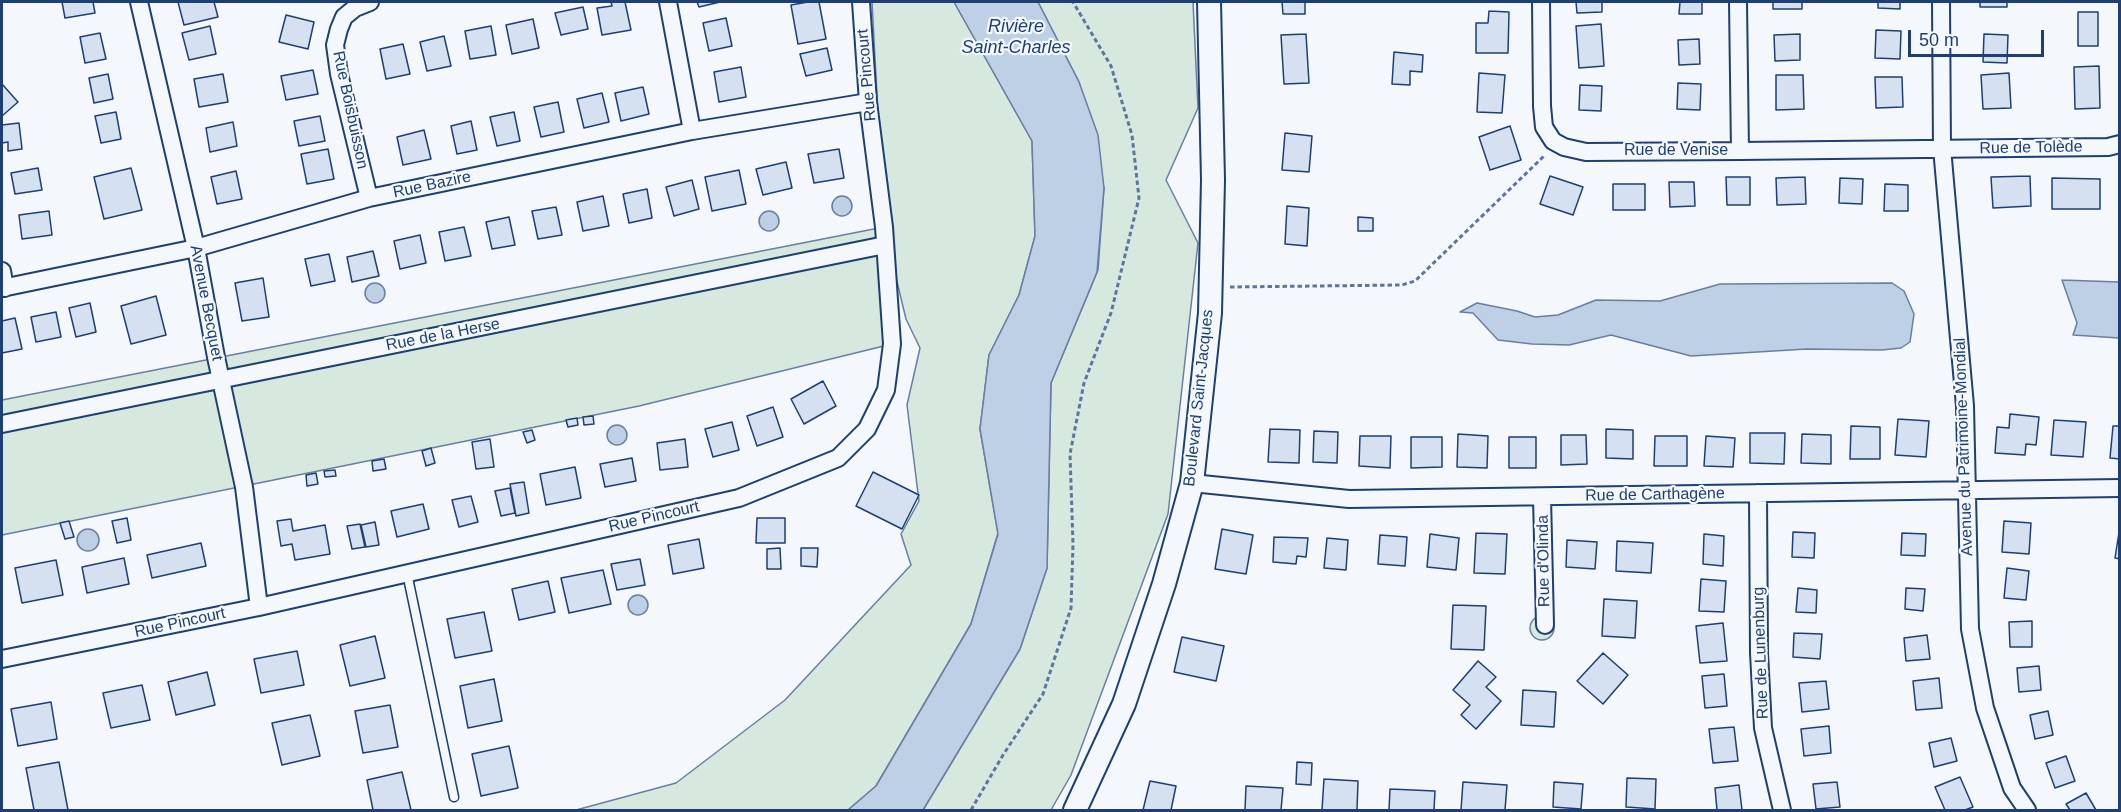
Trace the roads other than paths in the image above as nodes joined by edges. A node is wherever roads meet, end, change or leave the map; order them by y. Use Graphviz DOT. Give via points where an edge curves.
graph roads {
  1 [pos="139,2"];
  2 [pos="370,2"];
  3 [pos="668,2"];
  4 [pos="861,2"];
  5 [pos="1209,2"];
  6 [pos="1541,2"];
  7 [pos="1738,2"];
  8 [pos="1941,2"];
  9 [pos="868,102"];
  10 [pos="692,131"];
  11 [pos="2120,144"];
  12 [pos="1942,148"];
  13 [pos="1740,151"];
  14 [pos="369,198"];
  15 [pos="885,245"];
  16 [pos="196,248"];
  17 [pos="3,282"];
  18 [pos="221,380"];
  19 [pos="2,424"];
  20 [pos="1192,483"];
  21 [pos="2120,488"];
  22 [pos="1966,489"];
  23 [pos="1758,493"];
  24 [pos="1542,497"];
  25 [pos="407,573"];
  26 [pos="259,607"];
  27 [pos="1545,625"];
  28 [pos="2,659"];
  29 [pos="454,798"];
  30 [pos="1076,810"];
  31 [pos="1782,810"];
  32 [pos="2027,810"];
  1 -- 16 [label="street, Avenue Becquet"];
  2 -- 14 [label="street, Rue Boisbuisson" via="345,17 335,45"];
  3 -- 10 [label="street"];
  4 -- 9 [label="street, Rue Pincourt"];
  5 -- 20 [label="street, Boulevard Saint-Jacques" via="1213,180 1210,313"];
  6 -- 13 [label="street, Rue de Venise" via="1542,106 1545,127 1553,141 1586,152"];
  7 -- 13 [label="street"];
  8 -- 12 [label="street, Avenue du Patrimoine-Mondial"];
  9 -- 10 [label="street, Rue Bazire"];
  9 -- 15 [label="street, Rue Pincourt"];
  10 -- 14 [label="street, Rue Bazire"];
  11 -- 12 [label="street, Rue de Tolède"];
  12 -- 13 [label="street, Rue de Venise"];
  12 -- 22 [label="street, Avenue du Patrimoine-Mondial" via="1962,363"];
  14 -- 16 [label="street, Rue Bazire"];
  15 -- 18 [label="street, Rue de la Herse"];
  15 -- 25 [label="street, Rue Pincourt" via="892,344 886,390 867,429 838,458 739,498"];
  16 -- 17 [label="street, Rue Bazire"];
  16 -- 18 [label="street, Avenue Becquet"];
  18 -- 19 [label="street, Rue de la Herse"];
  18 -- 26 [label="street, Avenue Becquet" via="244,487"];
  20 -- 24 [label="street, Rue de Carthagène" via="1349,500"];
  20 -- 30 [label="street, Boulevard Saint-Jacques" via="1164,584 1127,693"];
  21 -- 22 [label="street, Rue de Carthagène"];
  22 -- 23 [label="street, Rue de Carthagène"];
  22 -- 32 [label="street, Avenue du Patrimoine-Mondial" via="1972,640 1985,708 2012,788"];
  23 -- 24 [label="street, Rue de Carthagène"];
  23 -- 31 [label="street, Rue de Lunenburg" via="1763,728"];
  24 -- 27 [label="street, Rue d'Olinda"];
  25 -- 26 [label="street, Rue Pincourt"];
  25 -- 29 [label="lane"];
  26 -- 28 [label="street, Rue Pincourt"];
}
